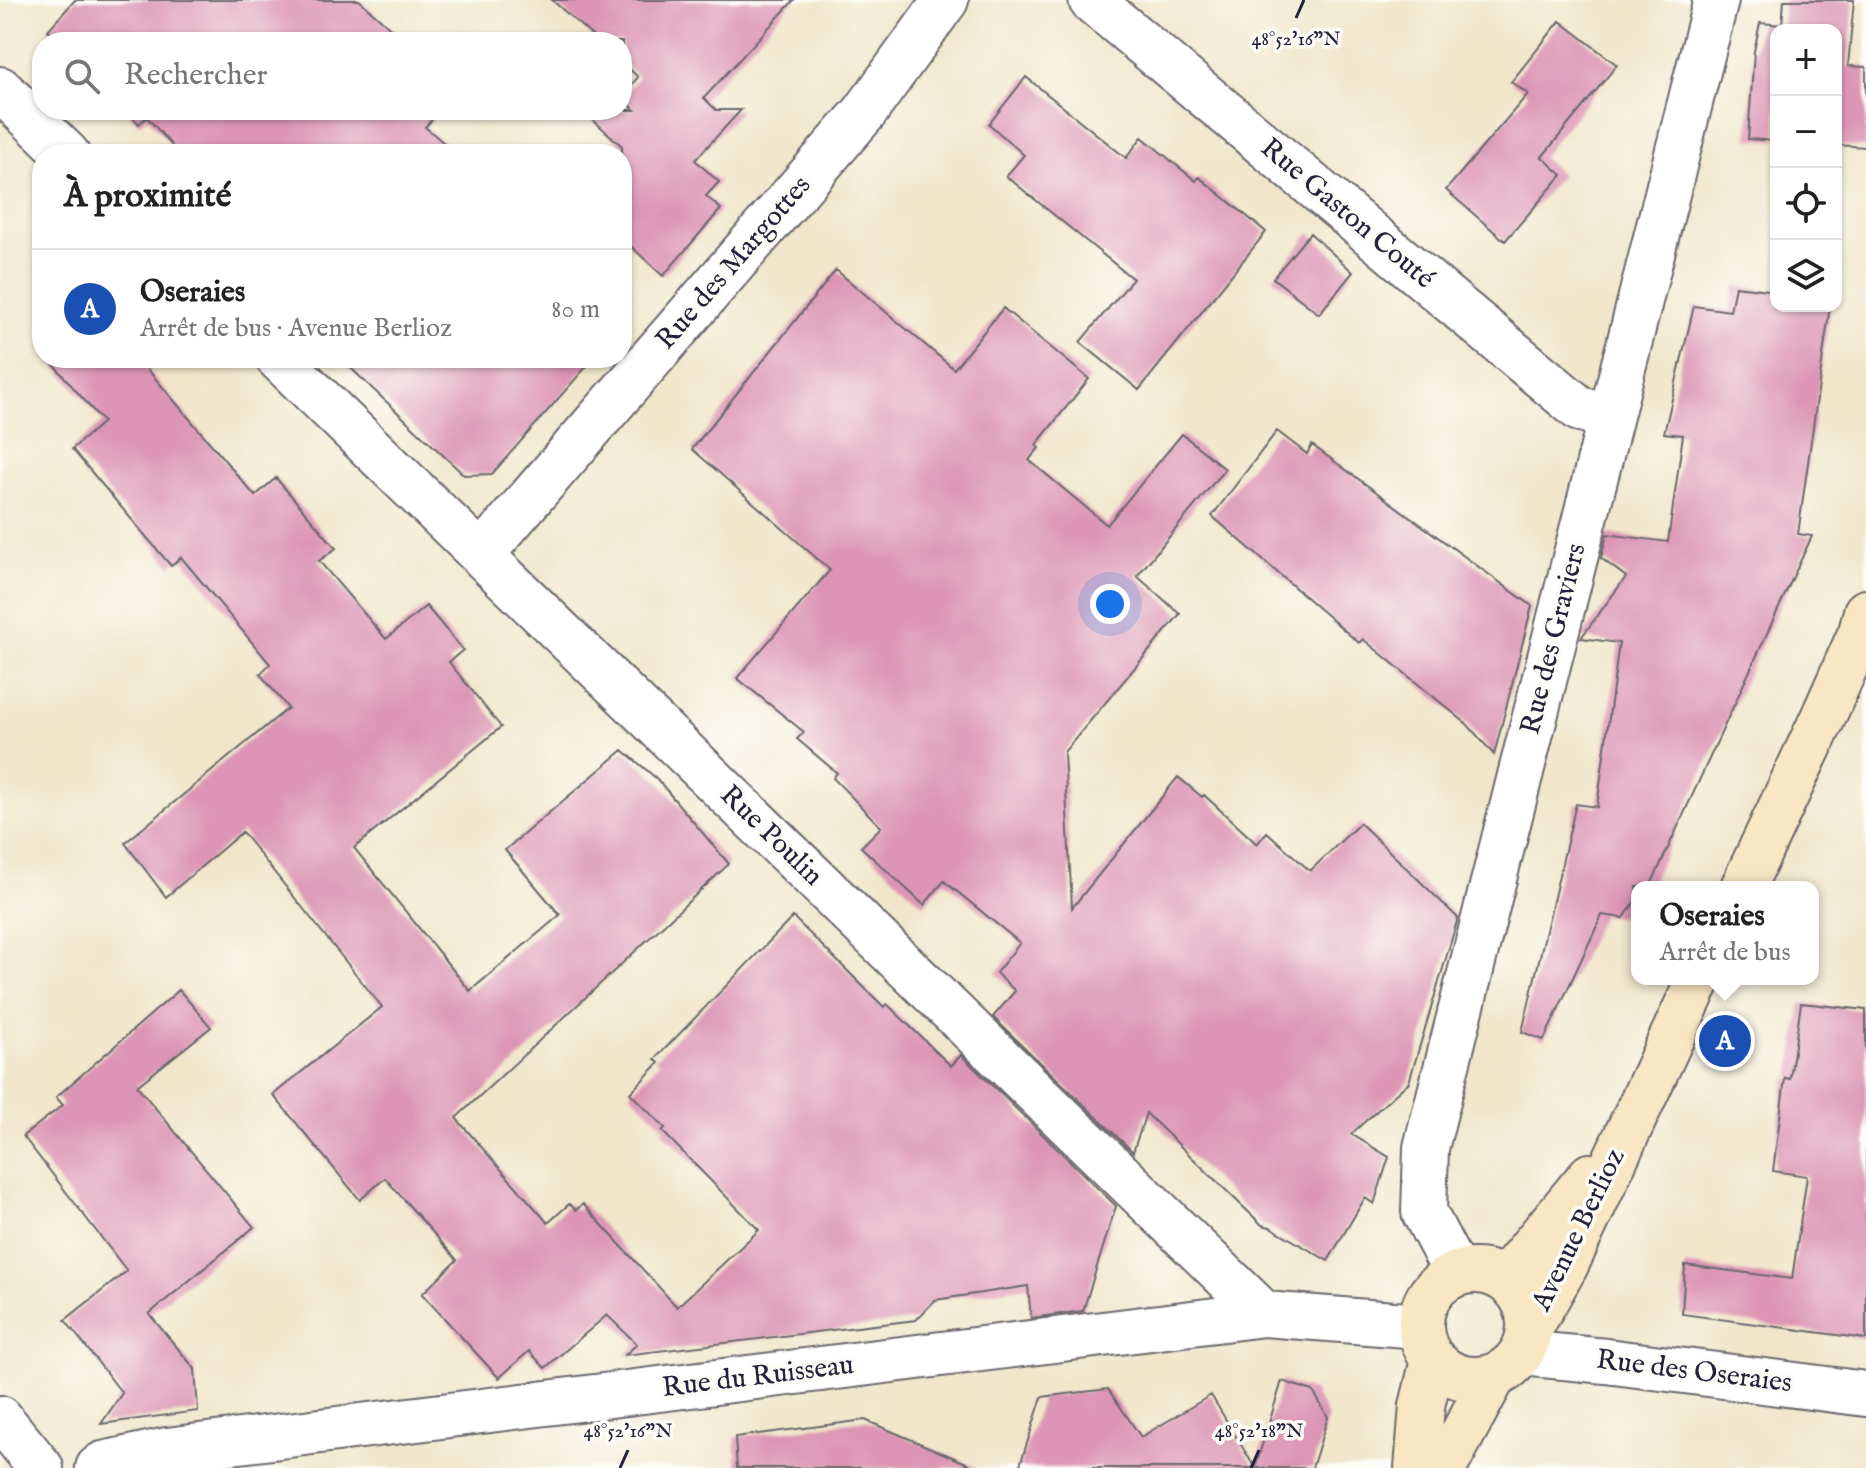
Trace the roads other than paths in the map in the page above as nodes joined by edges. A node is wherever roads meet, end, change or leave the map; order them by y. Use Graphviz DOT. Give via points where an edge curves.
graph roads {
  1 [pos="946,0"];
  2 [pos="1091,0"];
  3 [pos="1716,0"];
  4 [pos="0,89"];
  5 [pos="57,144"];
  6 [pos="288,368"];
  7 [pos="1610,416"];
  8 [pos="481,555"];
  9 [pos="1866,612"];
  10 [pos="1746,881"];
  11 [pos="1696,985"];
  12 [pos="1627,1131"];
  13 [pos="1456,1273"];
  14 [pos="1505,1279"];
  15 [pos="1264,1314"];
  16 [pos="1427,1343"];
  17 [pos="1515,1353"];
  18 [pos="1866,1394"];
  19 [pos="0,1418"];
  20 [pos="41,1468"];
  21 [pos="98,1468"];
  22 [pos="1417,1468"];
  23 [pos="1444,1468"];
  1 -- 8 [label="street, Rue des Margottes" via="865,112"];
  2 -- 7 [label="street, Rue Gaston Couté" via="1580,409"];
  3 -- 7 [label="street, Rue des Graviers"];
  4 -- 5 [label="street"];
  6 -- 8 [label="street, Rue Poulin"];
  7 -- 13 [label="street, Rue des Graviers" via="1426,1148 1424,1212"];
  8 -- 15 [label="street, Rue Poulin"];
  9 -- 10 [label="main road"];
  11 -- 12 [label="main road, Avenue Berlioz"];
  12 -- 14 [label="main road, Avenue Berlioz"];
  12 -- 17 [label="main road, Avenue Berlioz" via="1566,1265"];
  13 -- 14 [label="main road" via="1490,1272"];
  13 -- 16 [label="main road" via="1437,1285 1424,1304"];
  14 -- 17 [label="main road" via="1524,1301"];
  15 -- 16 [label="street, Rue du Ruisseau"];
  15 -- 21 [label="street, Rue du Ruisseau" via="167,1450"];
  16 -- 17 [label="main road" via="1445,1371 1460,1377 1478,1379"];
  16 -- 22 [label="main road"];
  17 -- 18 [label="street, Rue des Oseraies"];
  17 -- 23 [label="main road, Avenue Berlioz"];
  19 -- 20 [label="street"];
}
